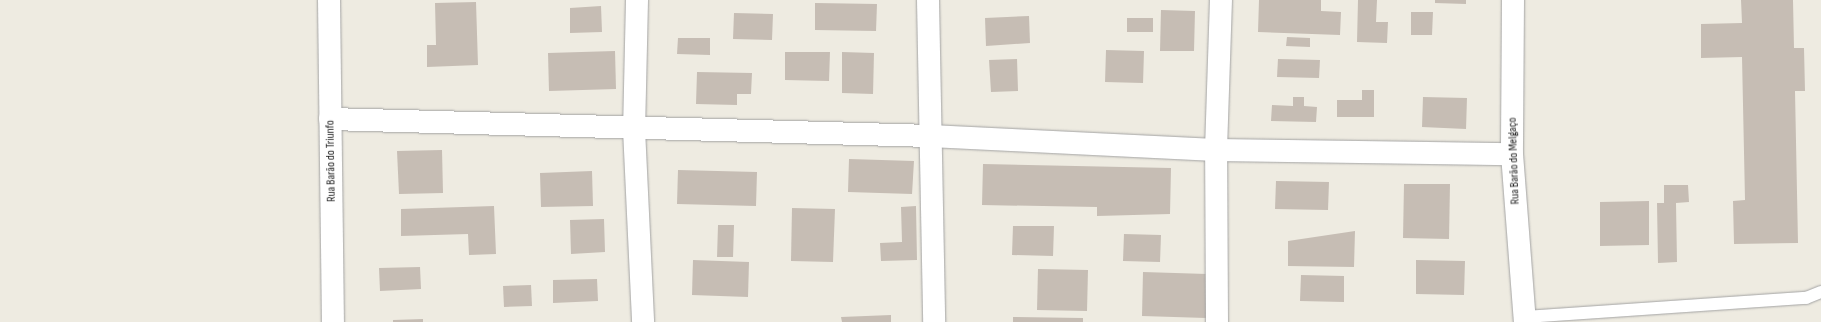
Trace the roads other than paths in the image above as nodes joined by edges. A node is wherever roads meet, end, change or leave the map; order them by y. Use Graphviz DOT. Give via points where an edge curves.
graph roads {
  1 [pos="329,0"];
  2 [pos="637,0"];
  3 [pos="928,0"];
  4 [pos="1221,0"];
  5 [pos="1513,0"];
  6 [pos="330,119"];
  7 [pos="634,128"];
  8 [pos="930,136"];
  9 [pos="1216,150"];
  10 [pos="1512,154"];
  11 [pos="1821,292"];
  12 [pos="1525,319"];
  13 [pos="333,322"];
  14 [pos="643,322"];
  15 [pos="934,322"];
  16 [pos="1217,322"];
  1 -- 6 [label="street, Rua Barão do Triunfo"];
  2 -- 7 [label="street"];
  3 -- 8 [label="street"];
  4 -- 9 [label="street"];
  5 -- 10 [label="street, Rua Barão do Melgaço"];
  6 -- 7 [label="street"];
  6 -- 13 [label="street, Rua Barão do Triunfo"];
  7 -- 8 [label="street"];
  7 -- 14 [label="street"];
  8 -- 9 [label="street"];
  8 -- 15 [label="street"];
  9 -- 10 [label="street"];
  9 -- 16 [label="street"];
  10 -- 12 [label="street, Rua Barão do Melgaço"];
  11 -- 12 [label="lane" via="1806,298"];
}
